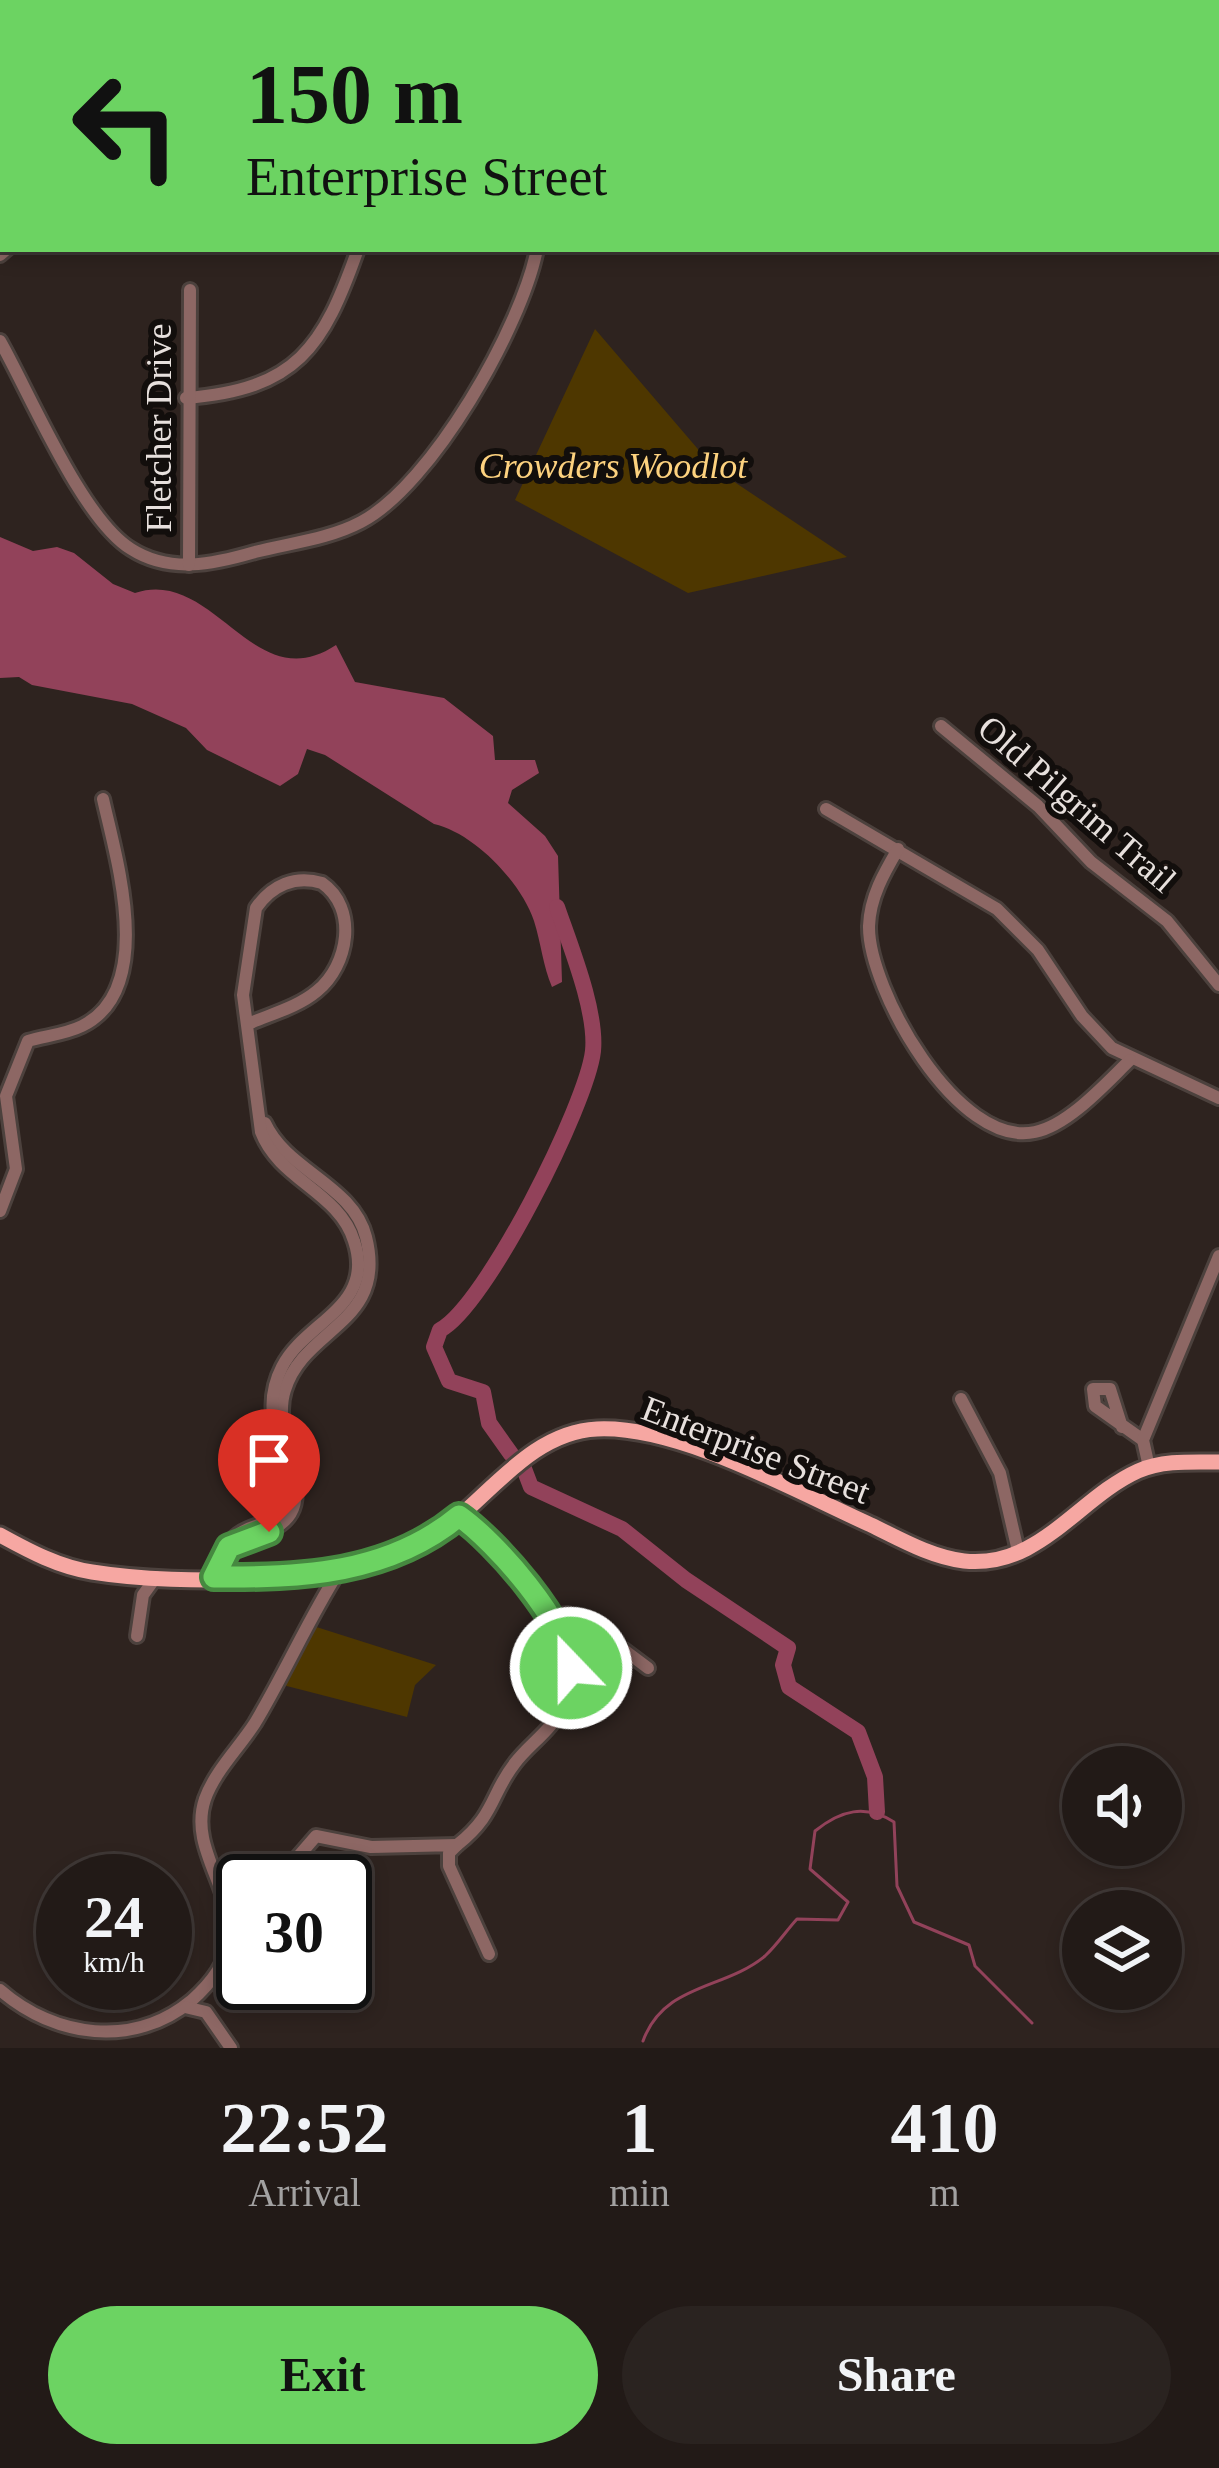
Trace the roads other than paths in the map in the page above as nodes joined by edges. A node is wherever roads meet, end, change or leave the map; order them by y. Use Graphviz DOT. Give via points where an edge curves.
graph roads {
  1 [pos="357,252"];
  2 [pos="536,252"];
  3 [pos="190,290"];
  4 [pos="0,340"];
  5 [pos="186,398"];
  6 [pos="189,565"];
  7 [pos="941,726"];
  8 [pos="103,799"];
  9 [pos="826,809"];
  10 [pos="898,849"];
  11 [pos="1219,985"];
  12 [pos="248,1024"];
  13 [pos="1130,1060"];
  14 [pos="1219,1098"];
  15 [pos="0,1211"];
  16 [pos="1219,1256"];
  17 [pos="961,1399"];
  18 [pos="1123,1426"];
  19 [pos="1143,1440"];
  20 [pos="1219,1462"];
  21 [pos="1149,1467"];
  22 [pos="459,1516"];
  23 [pos="0,1535"];
  24 [pos="1018,1551"];
  25 [pos="339,1570"];
  26 [pos="155,1577"];
  27 [pos="214,1577"];
  28 [pos="551,1616"];
  29 [pos="137,1636"];
  30 [pos="593,1642"];
  31 [pos="648,1667"];
  32 [pos="571,1675"];
  33 [pos="457,1844"];
  34 [pos="300,1854"];
  35 [pos="216,1878"];
  36 [pos="488,1954"];
  37 [pos="216,1971"];
  38 [pos="0,1990"];
  39 [pos="192,1998"];
  40 [pos="192,2009"];
  41 [pos="178,2010"];
  42 [pos="231,2048"];
  1 -- 5 [label="street" via="326,330 301,362 256,386"];
  2 -- 6 [label="street" via="459,422 394,498 334,533"];
  3 -- 5 [label="street, Fletcher Drive"];
  4 -- 6 [label="street" via="107,530 154,560"];
  5 -- 6 [label="street, Fletcher Drive"];
  7 -- 11 [label="street, Old Pilgrim Trail" via="1167,921"];
  8 -- 15 [label="street" via="126,896 121,966 110,999 85,1025 28,1041 6,1096 16,1169"];
  9 -- 10 [label="street"];
  10 -- 13 [label="street" via="1019,928 1090,1025"];
  10 -- 13 [label="street" via="873,899 870,942 910,1039 949,1092 1009,1130 1037,1132"];
  12 -- 12 [label="street" via="243,967 256,908 298,879 322,884 344,911 336,967 311,996"];
  12 -- 27 [label="street" via="268,1151 361,1243 349,1299 333,1326 289,1356 272,1406 291,1480 278,1516 243,1532"];
  13 -- 14 [label="street"];
  16 -- 19 [label="street"];
  17 -- 24 [label="street" via="1000,1473"];
  18 -- 19 [label="street"];
  19 -- 21 [label="street"];
  20 -- 21 [label="main road, Enterprise Street"];
  21 -- 24 [label="main road, Enterprise Street"];
  22 -- 24 [label="main road, Enterprise Street" via="547,1445 584,1430 616,1429 731,1464 936,1554 975,1562"];
  22 -- 25 [label="main road, Enterprise Street" via="421,1544"];
  22 -- 28 [label="street" via="502,1552"];
  23 -- 26 [label="main road, Enterprise Street" via="72,1568"];
  25 -- 27 [label="main road, Enterprise Street"];
  25 -- 35 [label="street" via="206,1796 203,1836"];
  26 -- 27 [label="main road, Enterprise Street"];
  26 -- 29 [label="street" via="143,1595"];
  28 -- 30 [label="street" via="574,1617"];
  28 -- 32 [label="street"];
  30 -- 31 [label="street"];
  30 -- 32 [label="street" via="589,1661"];
  32 -- 33 [label="street" via="560,1712 511,1767 489,1814"];
  33 -- 34 [label="street" via="371,1847 316,1836"];
  33 -- 36 [label="street" via="449,1866"];
  37 -- 39 [label="street"];
  38 -- 41 [label="street" via="42,2018 104,2033 130,2035"];
  40 -- 42 [label="street" via="206,2012"];
}
